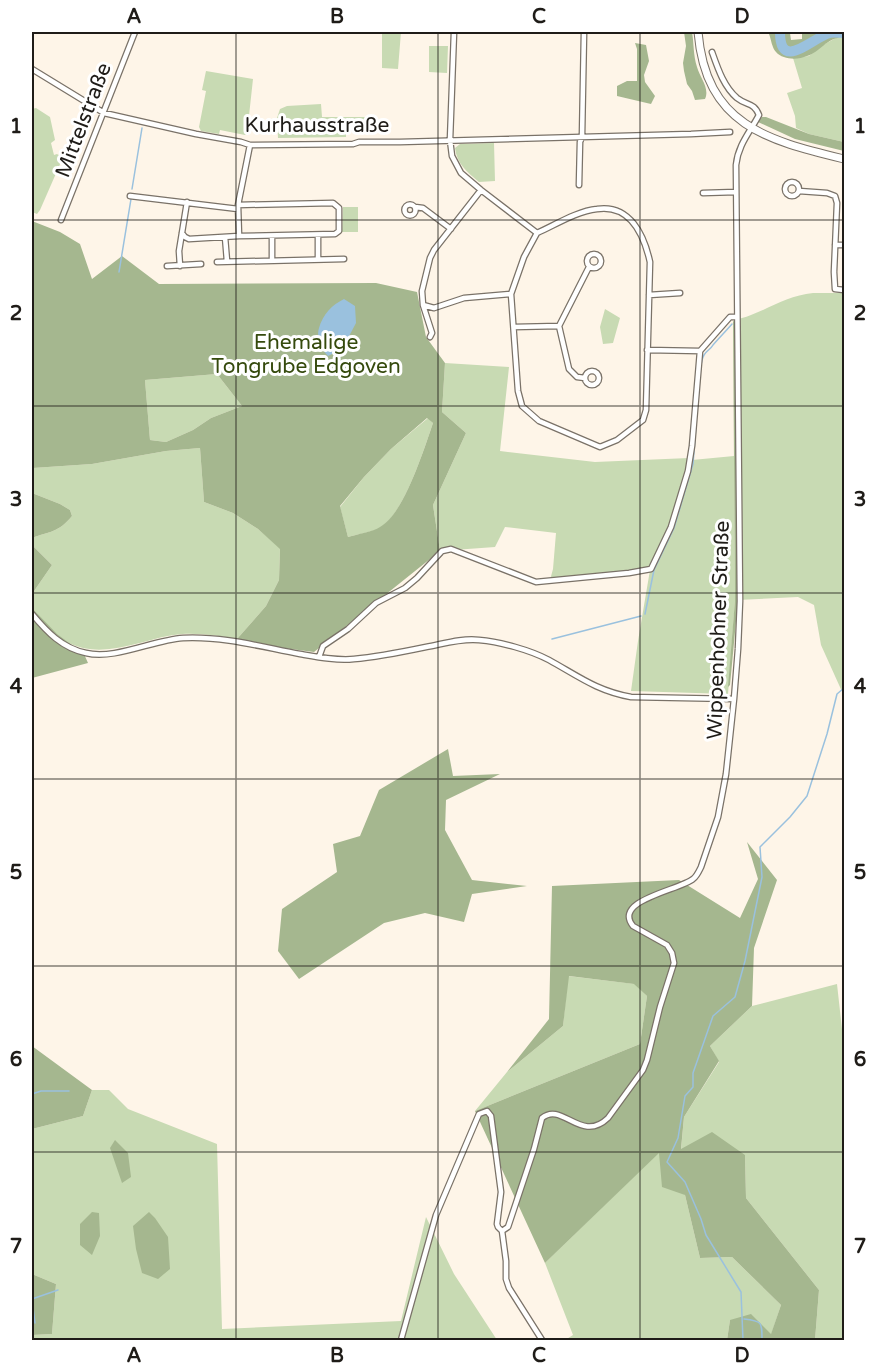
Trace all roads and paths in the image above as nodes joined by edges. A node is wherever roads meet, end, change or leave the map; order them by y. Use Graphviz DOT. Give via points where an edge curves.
graph roads {
  1 [pos="135,32"];
  2 [pos="454,32"];
  3 [pos="584,32"];
  4 [pos="698,32"];
  5 [pos="712,52"];
  6 [pos="32,69"];
  7 [pos="104,113"];
  8 [pos="751,127"];
  9 [pos="730,132"];
  10 [pos="582,137"];
  11 [pos="450,140"];
  12 [pos="250,145"];
  13 [pos="844,159"];
  14 [pos="579,185"];
  15 [pos="481,190"];
  16 [pos="799,191"];
  17 [pos="736,192"];
  18 [pos="703,193"];
  19 [pos="132,195"];
  20 [pos="187,202"];
  21 [pos="837,203"];
  22 [pos="844,203"];
  23 [pos="238,207"];
  24 [pos="404,210"];
  25 [pos="61,220"];
  26 [pos="451,229"];
  27 [pos="182,233"];
  28 [pos="537,233"];
  29 [pos="318,235"];
  30 [pos="239,236"];
  31 [pos="272,236"];
  32 [pos="225,237"];
  33 [pos="836,245"];
  34 [pos="844,245"];
  35 [pos="318,259"];
  36 [pos="344,259"];
  37 [pos="272,260"];
  38 [pos="227,261"];
  39 [pos="217,262"];
  40 [pos="201,264"];
  41 [pos="167,266"];
  42 [pos="180,266"];
  43 [pos="589,267"];
  44 [pos="844,290"];
  45 [pos="680,293"];
  46 [pos="511,294"];
  47 [pos="649,294"];
  48 [pos="423,305"];
  49 [pos="737,316"];
  50 [pos="559,326"];
  51 [pos="514,327"];
  52 [pos="430,337"];
  53 [pos="647,350"];
  54 [pos="700,351"];
  55 [pos="585,378"];
  56 [pos="32,614"];
  57 [pos="319,657"];
  58 [pos="734,699"];
  59 [pos="502,1231"];
  60 [pos="401,1341"];
  61 [pos="542,1341"];
  1 -- 7 [label="street, Mittelstraße"];
  2 -- 11 [label="street"];
  3 -- 10 [label="street"];
  4 -- 8 [label="main road" via="709,79 724,105"];
  5 -- 8 [label="street, Wippenhohner Straße" via="730,90 758,112"];
  6 -- 7 [label="street, Kurhausstraße"];
  7 -- 12 [label="street, Kurhausstraße"];
  7 -- 25 [label="street, Mittelstraße"];
  8 -- 13 [label="main road" via="789,145"];
  8 -- 17 [label="street, Wippenhohner Straße" via="737,159"];
  9 -- 10 [label="street, Kurhausstraße"];
  10 -- 11 [label="street, Kurhausstraße"];
  10 -- 14 [label="street"];
  11 -- 12 [label="street, Kurhausstraße"];
  11 -- 15 [label="street" via="452,156 461,173"];
  12 -- 23 [label="street"];
  15 -- 26 [label="street"];
  15 -- 28 [label="street"];
  16 -- 21 [label="street" via="827,193 835,196"];
  17 -- 18 [label="street"];
  17 -- 49 [label="street, Wippenhohner Straße"];
  19 -- 20 [label="street"];
  20 -- 23 [label="street"];
  20 -- 27 [label="street"];
  21 -- 22 [label="street"];
  21 -- 33 [label="street"];
  23 -- 29 [label="street" via="333,203 339,208 339,231"];
  23 -- 30 [label="street"];
  24 -- 26 [label="street" via="411,216 415,207 423,208"];
  26 -- 48 [label="street" via="430,258 422,291"];
  27 -- 32 [label="street" via="189,239"];
  27 -- 42 [label="street"];
  28 -- 46 [label="street"];
  28 -- 47 [label="street" via="598,208 616,210 633,221 647,251"];
  29 -- 31 [label="street"];
  29 -- 35 [label="street"];
  30 -- 31 [label="street"];
  30 -- 32 [label="street"];
  31 -- 37 [label="street"];
  32 -- 38 [label="street"];
  33 -- 34 [label="street"];
  33 -- 44 [label="street" via="836,289"];
  35 -- 36 [label="street"];
  35 -- 37 [label="street"];
  37 -- 38 [label="street"];
  38 -- 39 [label="street"];
  40 -- 42 [label="street"];
  41 -- 42 [label="street"];
  43 -- 50 [label="street"];
  45 -- 47 [label="street"];
  46 -- 48 [label="street" via="464,298 434,308"];
  46 -- 51 [label="street"];
  47 -- 53 [label="street"];
  48 -- 52 [label="street"];
  49 -- 54 [label="street" via="730,317"];
  49 -- 58 [label="street, Wippenhohner Straße" via="740,601"];
  50 -- 51 [label="street"];
  50 -- 55 [label="street" via="569,369 577,377"];
  51 -- 53 [label="street" via="522,406 539,421 600,447 617,440 643,420"];
  53 -- 54 [label="street"];
  54 -- 57 [label="street" via="688,471 671,527 651,569 536,582 451,549 442,551 405,588 376,603 323,646"];
  56 -- 57 [label="street" via="62,644 88,654 113,654 173,639 206,638"];
  57 -- 58 [label="street" via="351,660 459,640 479,640 524,649 618,695"];
  58 -- 59 [label="street, Wippenhohner Straße" via="718,817 699,871 689,882 641,902 628,915 633,926 667,945 675,963 643,1070 601,1123 578,1125 556,1113 542,1118 508,1227"];
  59 -- 60 [label="street" via="497,1224 501,1192 491,1116 485,1111 478,1116 436,1215"];
  59 -- 61 [label="street" via="509,1288"];
}
